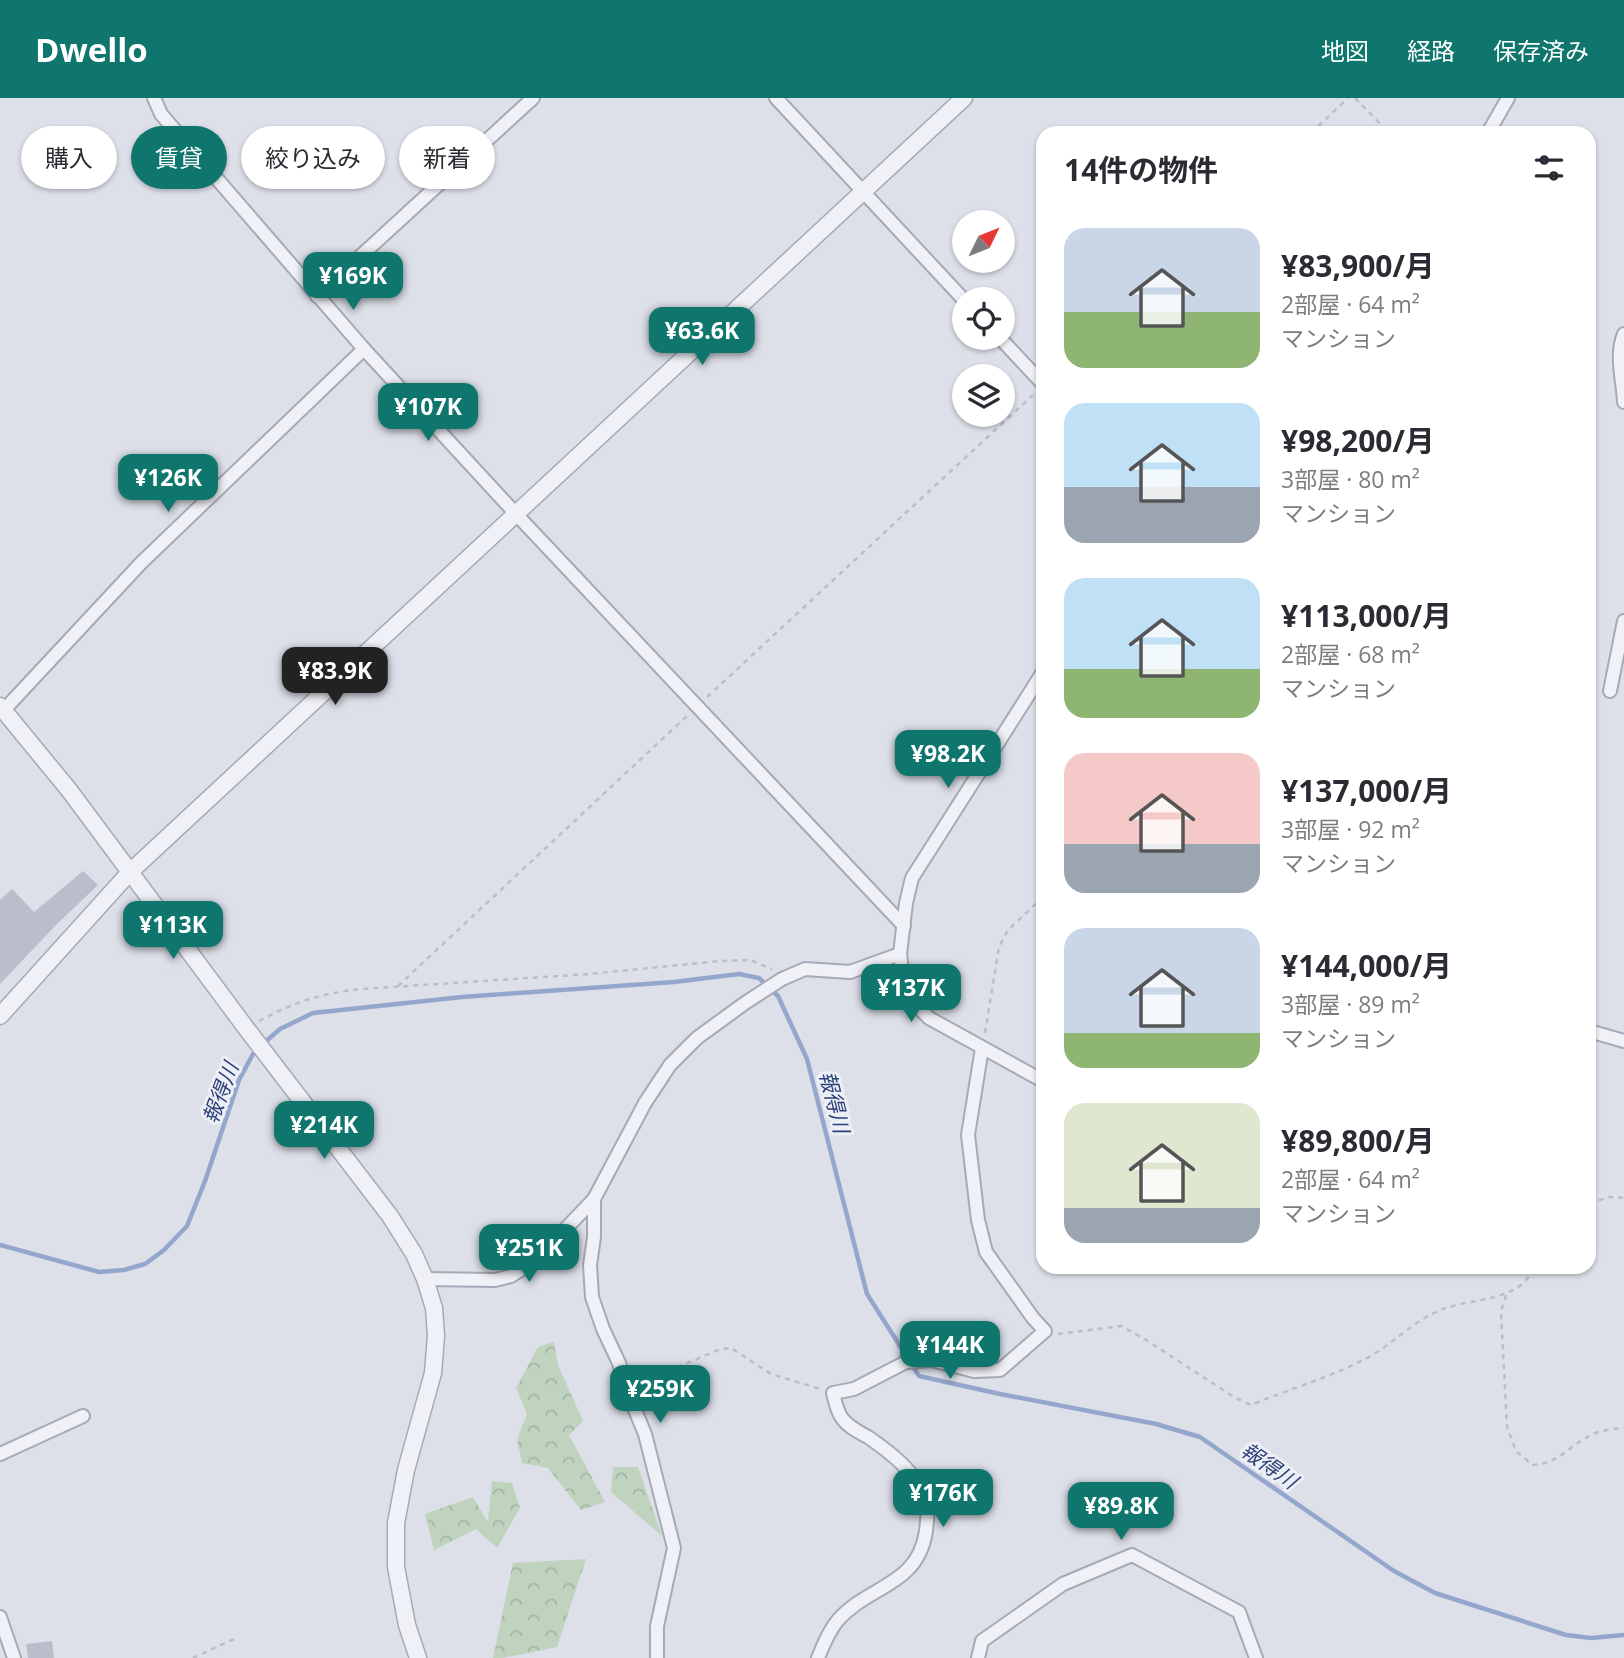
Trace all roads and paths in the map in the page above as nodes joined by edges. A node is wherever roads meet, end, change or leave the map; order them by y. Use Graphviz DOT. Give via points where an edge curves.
graph roads {
  1 [pos="154,98"];
  2 [pos="533,98"];
  3 [pos="776,98"];
  4 [pos="964,98"];
  5 [pos="1348,98"];
  6 [pos="1355,98"];
  7 [pos="1507,98"];
  8 [pos="1318,126"];
  9 [pos="1382,126"];
  10 [pos="1492,126"];
  11 [pos="863,192"];
  12 [pos="952,287"];
  13 [pos="317,296"];
  14 [pos="1624,334"];
  15 [pos="364,349"];
  16 [pos="1011,350"];
  17 [pos="1036,377"];
  18 [pos="1033,395"];
  19 [pos="1624,402"];
  20 [pos="516,514"];
  21 [pos="1624,621"];
  22 [pos="1036,683"];
  23 [pos="1624,684"];
  24 [pos="698,706"];
  25 [pos="2,708"];
  26 [pos="130,872"];
  27 [pos="1036,904"];
  28 [pos="904,926"];
  29 [pos="900,954"];
  30 [pos="787,977"];
  31 [pos="398,986"];
  32 [pos="0,1016"];
  33 [pos="246,1028"];
  34 [pos="1596,1033"];
  35 [pos="1624,1041"];
  36 [pos="982,1048"];
  37 [pos="1036,1077"];
  38 [pos="1624,1198"];
  39 [pos="594,1199"];
  40 [pos="1596,1201"];
  41 [pos="1530,1274"];
  42 [pos="425,1279"];
  43 [pos="1506,1295"];
  44 [pos="1045,1331"];
  45 [pos="624,1380"];
  46 [pos="833,1393"];
  47 [pos="83,1416"];
  48 [pos="1624,1428"];
  49 [pos="0,1454"];
  50 [pos="0,1618"];
  51 [pos="234,1639"];
  52 [pos="14,1658"];
  53 [pos="193,1658"];
  54 [pos="418,1658"];
  55 [pos="657,1658"];
  56 [pos="818,1658"];
  57 [pos="978,1658"];
  58 [pos="1256,1658"];
  1 -- 13 [label="street" via="161,114"];
  2 -- 13 [label="street"];
  3 -- 11 [label="street"];
  4 -- 11 [label="street"];
  5 -- 8 [label="path"];
  6 -- 9 [label="path"];
  7 -- 10 [label="street"];
  11 -- 12 [label="street"];
  11 -- 20 [label="street"];
  13 -- 15 [label="street"];
  14 -- 19 [label="street" via="1620,373"];
  15 -- 20 [label="street"];
  15 -- 25 [label="street" via="141,563"];
  16 -- 17 [label="street"];
  18 -- 24 [label="path"];
  20 -- 24 [label="street"];
  20 -- 26 [label="street"];
  21 -- 23 [label="street" via="1609,691"];
  22 -- 28 [label="street" via="912,878"];
  24 -- 28 [label="street"];
  24 -- 31 [label="path"];
  25 -- 26 [label="street"];
  26 -- 32 [label="street"];
  26 -- 33 [label="street"];
  27 -- 36 [label="path" via="1008,930 999,947"];
  28 -- 29 [label="street"];
  29 -- 30 [label="street" via="850,972 805,969"];
  29 -- 36 [label="street" via="920,1010"];
  30 -- 31 [label="path" via="750,960"];
  30 -- 39 [label="street" via="697,1038 670,1065"];
  31 -- 33 [label="path" via="329,992 304,999"];
  33 -- 42 [label="street" via="390,1216"];
  34 -- 35 [label="street"];
  36 -- 37 [label="street"];
  36 -- 44 [label="street" via="968,1135 978,1220 986,1252"];
  38 -- 40 [label="path"];
  39 -- 42 [label="street" via="554,1241 511,1276"];
  39 -- 45 [label="street" via="592,1297"];
  41 -- 43 [label="path" via="1522,1286"];
  42 -- 54 [label="street" via="434,1308 433,1373 396,1523 396,1567"];
  43 -- 44 [label="path" via="1433,1313 1367,1359 1251,1405 1121,1326 1060,1335"];
  43 -- 48 [label="path" via="1500,1311 1507,1427 1516,1451 1533,1465 1543,1465 1591,1435"];
  44 -- 46 [label="street" via="1000,1370 974,1371 931,1360 906,1362 853,1389"];
  45 -- 46 [label="path" via="656,1376 731,1348 771,1374"];
  45 -- 55 [label="street" via="645,1434 674,1548 657,1626"];
  46 -- 56 [label="street" via="840,1417 918,1481 927,1503 927,1523 924,1546 914,1564 838,1621"];
  47 -- 49 [label="street"];
  50 -- 52 [label="street"];
  51 -- 53 [label="path"];
  57 -- 58 [label="street" via="982,1641 1062,1584 1132,1555 1239,1612"];
}
